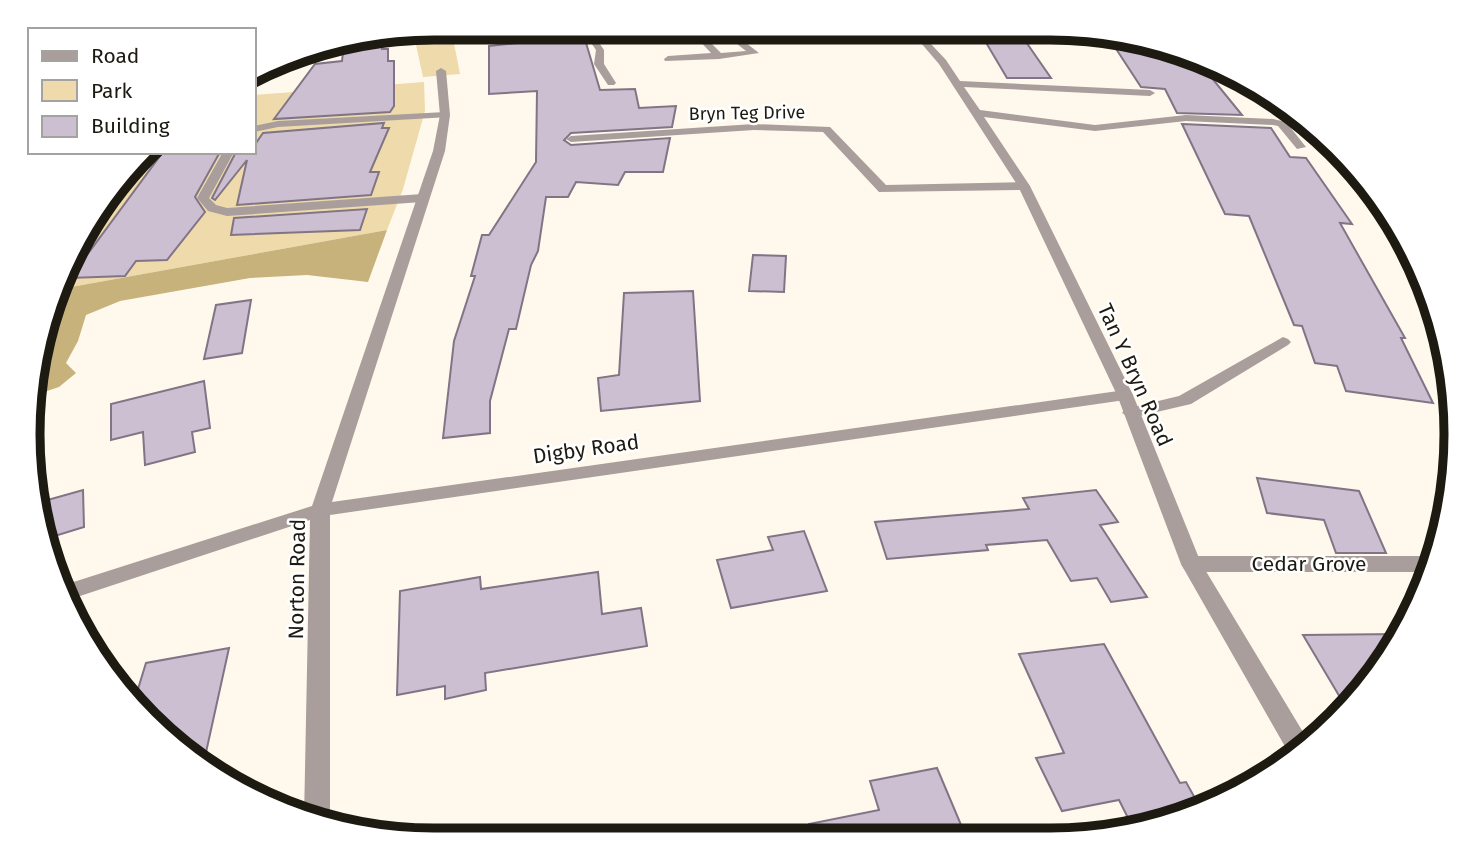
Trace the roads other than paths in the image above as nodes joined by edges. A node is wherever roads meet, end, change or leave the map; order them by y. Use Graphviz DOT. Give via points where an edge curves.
graph roads {
  1 [pos="594,40"];
  2 [pos="703,40"];
  3 [pos="738,40"];
  4 [pos="923,40"];
  5 [pos="719,56"];
  6 [pos="668,60"];
  7 [pos="441,71"];
  8 [pos="611,83"];
  9 [pos="957,84"];
  10 [pos="1150,93"];
  11 [pos="977,113"];
  12 [pos="445,114"];
  13 [pos="256,130"];
  14 [pos="571,139"];
  15 [pos="1301,147"];
  16 [pos="228,154"];
  17 [pos="1024,187"];
  18 [pos="422,198"];
  19 [pos="1283,342"];
  20 [pos="1128,404"];
  21 [pos="320,510"];
  22 [pos="1191,564"];
  23 [pos="1422,564"];
  24 [pos="73,591"];
  25 [pos="1295,742"];
  26 [pos="317,810"];
  1 -- 8 [label="street" via="600,50 599,64"];
  2 -- 5 [label="street"];
  3 -- 5 [label="street" via="755,53"];
  4 -- 9 [label="street, Tan Y Bryn Road"];
  5 -- 6 [label="street"];
  7 -- 12 [label="street, Norton Road"];
  9 -- 10 [label="street"];
  9 -- 11 [label="street, Tan Y Bryn Road"];
  11 -- 15 [label="street" via="1095,128 1186,118 1273,122 1282,124"];
  11 -- 17 [label="street, Tan Y Bryn Road"];
  12 -- 13 [label="street" via="278,124"];
  12 -- 18 [label="street, Norton Road" via="439,152"];
  14 -- 17 [label="street, Bryn Teg Drive" via="754,127 827,129 883,189"];
  16 -- 18 [label="street" via="202,198 212,208 227,212"];
  17 -- 20 [label="street, Tan Y Bryn Road"];
  18 -- 21 [label="street, Norton Road"];
  19 -- 20 [label="street, Digby Road" via="1185,400"];
  20 -- 21 [label="street, Digby Road"];
  20 -- 22 [label="street, Tan Y Bryn Road"];
  21 -- 24 [label="street, Digby Road"];
  21 -- 26 [label="street, Norton Road"];
  22 -- 23 [label="street, Cedar Grove"];
  22 -- 25 [label="street, Tan Y Bryn Road"];
}
